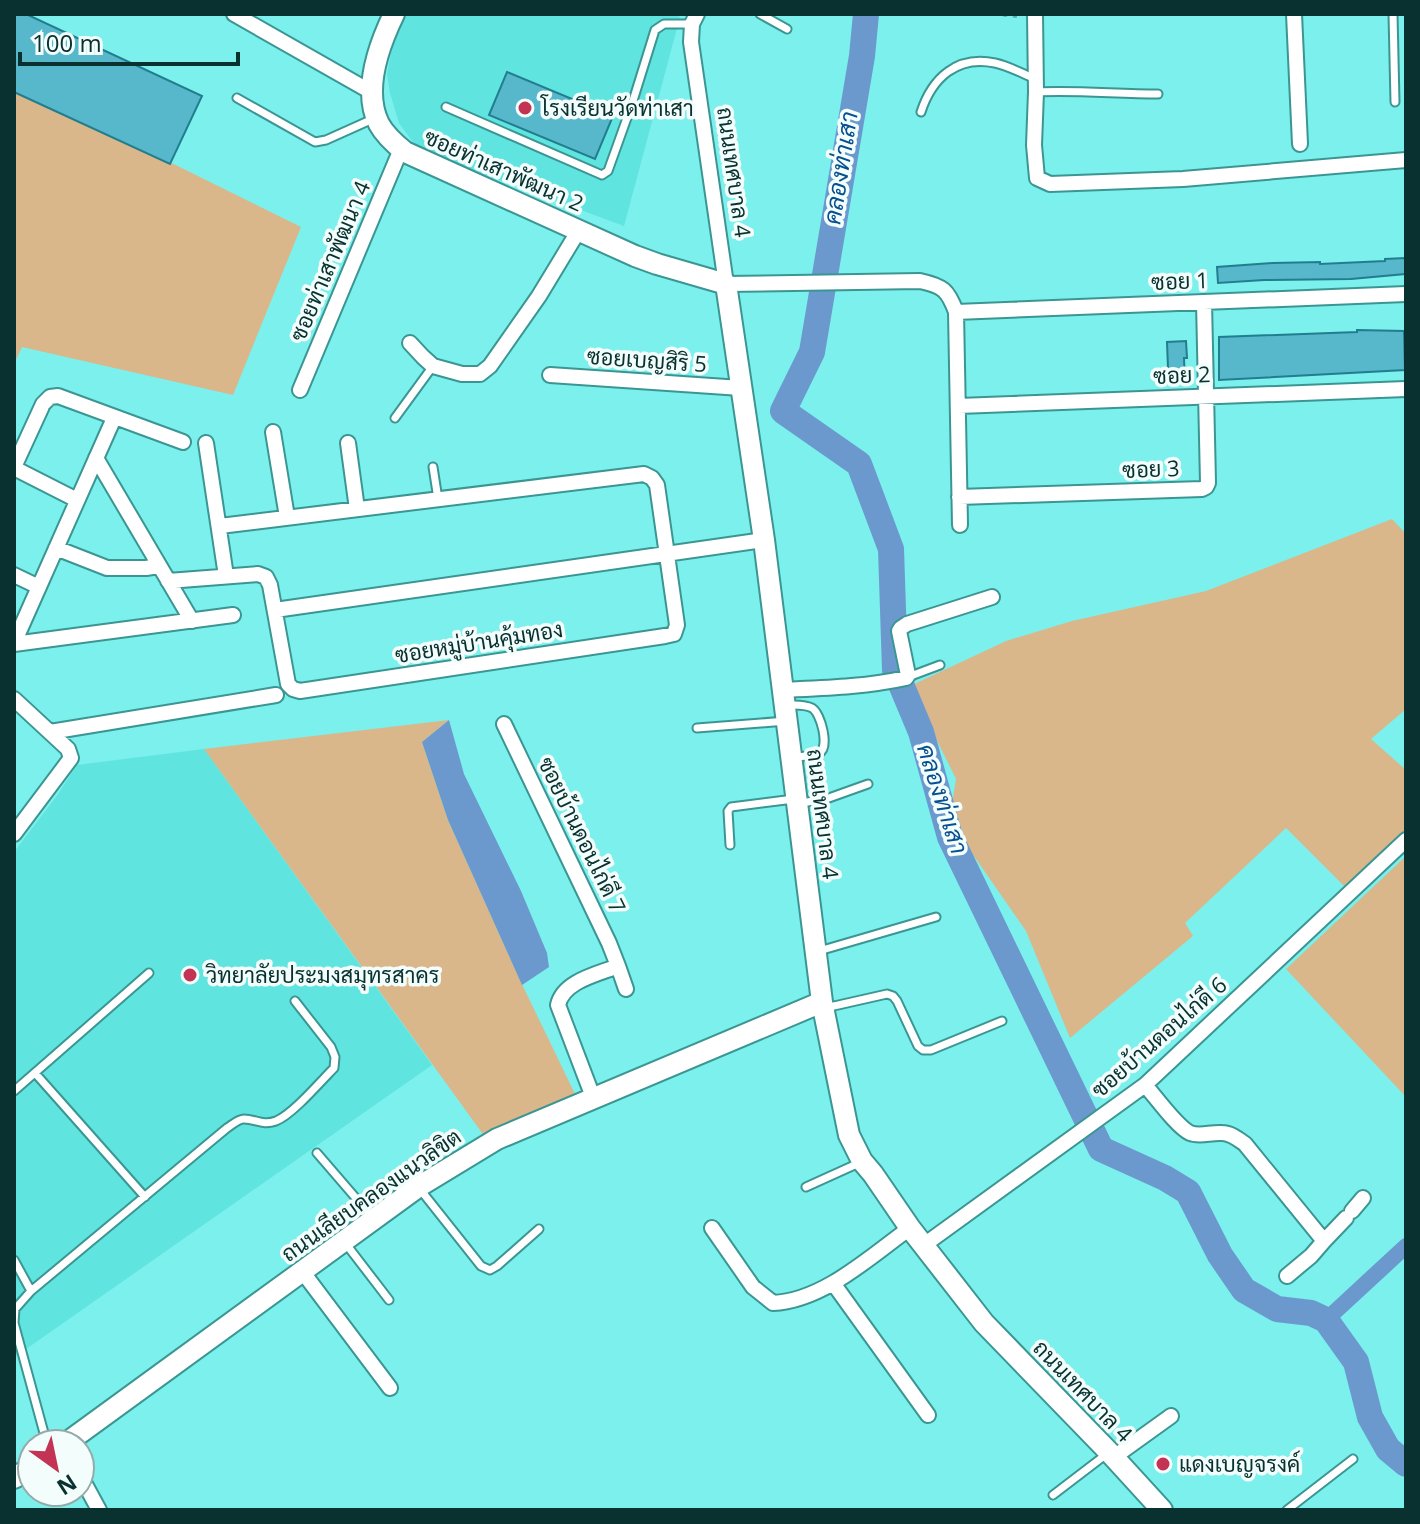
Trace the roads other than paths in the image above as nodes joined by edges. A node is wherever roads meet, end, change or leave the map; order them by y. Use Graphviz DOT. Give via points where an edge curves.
graph roads {
  1 [pos="234,14"];
  2 [pos="394,14"];
  3 [pos="760,14"];
  4 [pos="1294,14"];
  5 [pos="1393,14"];
  6 [pos="1035,16"];
  7 [pos="695,19"];
  8 [pos="787,29"];
  9 [pos="1036,85"];
  10 [pos="373,93"];
  11 [pos="1158,94"];
  12 [pos="237,98"];
  13 [pos="1395,102"];
  14 [pos="446,107"];
  15 [pos="921,112"];
  16 [pos="377,117"];
  17 [pos="1300,144"];
  18 [pos="401,149"];
  19 [pos="1406,160"];
  20 [pos="579,230"];
  21 [pos="726,284"];
  22 [pos="1406,294"];
  23 [pos="1204,302"];
  24 [pos="956,312"];
  25 [pos="410,343"];
  26 [pos="433,366"];
  27 [pos="550,375"];
  28 [pos="741,388"];
  29 [pos="1406,389"];
  30 [pos="300,390"];
  31 [pos="1207,396"];
  32 [pos="959,406"];
  33 [pos="114,418"];
  34 [pos="395,418"];
  35 [pos="273,432"];
  36 [pos="183,442"];
  37 [pos="206,443"];
  38 [pos="348,443"];
  39 [pos="96,458"];
  40 [pos="433,467"];
  41 [pos="14,468"];
  42 [pos="959,497"];
  43 [pos="438,499"];
  44 [pos="77,500"];
  45 [pos="357,509"];
  46 [pos="287,517"];
  47 [pos="960,525"];
  48 [pos="220,526"];
  49 [pos="764,540"];
  50 [pos="56,548"];
  51 [pos="667,554"];
  52 [pos="159,566"];
  53 [pos="14,575"];
  54 [pos="226,576"];
  55 [pos="168,581"];
  56 [pos="39,587"];
  57 [pos="992,597"];
  58 [pos="275,610"];
  59 [pos="233,615"];
  60 [pos="192,621"];
  61 [pos="14,644"];
  62 [pos="940,665"];
  63 [pos="906,678"];
  64 [pos="276,695"];
  65 [pos="14,699"];
  66 [pos="785,706"];
  67 [pos="504,724"];
  68 [pos="697,728"];
  69 [pos="50,732"];
  70 [pos="791,758"];
  71 [pos="868,784"];
  72 [pos="797,801"];
  73 [pos="14,834"];
  74 [pos="1406,840"];
  75 [pos="730,845"];
  76 [pos="936,917"];
  77 [pos="816,952"];
  78 [pos="618,966"];
  79 [pos="149,973"];
  80 [pos="626,989"];
  81 [pos="295,1001"];
  82 [pos="823,1005"];
  83 [pos="1002,1021"];
  84 [pos="35,1073"];
  85 [pos="1145,1085"];
  86 [pos="14,1091"];
  87 [pos="593,1097"];
  88 [pos="317,1153"];
  89 [pos="862,1161"];
  90 [pos="418,1187"];
  91 [pos="806,1187"];
  92 [pos="145,1197"];
  93 [pos="1363,1198"];
  94 [pos="374,1219"];
  95 [pos="712,1228"];
  96 [pos="910,1228"];
  97 [pos="539,1229"];
  98 [pos="344,1241"];
  99 [pos="1324,1241"];
  100 [pos="924,1245"];
  101 [pos="14,1260"];
  102 [pos="302,1271"];
  103 [pos="1287,1276"];
  104 [pos="833,1283"];
  105 [pos="31,1291"];
  106 [pos="389,1300"];
  107 [pos="390,1388"];
  108 [pos="928,1415"];
  109 [pos="1171,1416"];
  110 [pos="43,1428"];
  111 [pos="87,1428"];
  112 [pos="1111,1455"];
  113 [pos="1353,1459"];
  114 [pos="1053,1495"];
  115 [pos="1162,1510"];
  116 [pos="1287,1510"];
  1 -- 10 [label="street"];
  2 -- 10 [label="street, ซอยท่าเสาพัฒนา 2" via="376,60"];
  3 -- 8 [label="lane"];
  4 -- 17 [label="street"];
  5 -- 13 [label="lane"];
  6 -- 9 [label="street"];
  7 -- 14 [label="lane" via="655,30 608,171 602,175"];
  7 -- 21 [label="street, ถนนเทศบาล 4" via="691,42"];
  9 -- 11 [label="lane"];
  9 -- 15 [label="lane" via="996,63 966,62 939,77"];
  9 -- 19 [label="street" via="1037,178 1050,184"];
  10 -- 16 [label="street, ซอยท่าเสาพัฒนา 2"];
  12 -- 16 [label="lane" via="315,142"];
  16 -- 18 [label="street, ซอยท่าเสาพัฒนา 2"];
  18 -- 20 [label="street, ซอยท่าเสาพัฒนา 2"];
  18 -- 30 [label="street, ซอยท่าเสาพัฒนา 4"];
  20 -- 21 [label="street, ซอยท่าเสาพัฒนา 2" via="657,264"];
  20 -- 26 [label="street" via="490,366 480,374"];
  21 -- 24 [label="street" via="920,281 939,285"];
  21 -- 28 [label="street, ถนนเทศบาล 4"];
  22 -- 23 [label="street, ซอย 1"];
  23 -- 24 [label="street, ซอย 1"];
  23 -- 31 [label="street, ซอย 3"];
  24 -- 32 [label="street"];
  25 -- 26 [label="street"];
  26 -- 34 [label="lane"];
  27 -- 28 [label="street, ซอยเบญสิริ 5"];
  28 -- 49 [label="street, ถนนเทศบาล 4"];
  29 -- 31 [label="street, ซอย 2"];
  31 -- 32 [label="street, ซอย 2"];
  31 -- 42 [label="street, ซอย 3" via="1208,483 1202,489"];
  32 -- 42 [label="street"];
  33 -- 36 [label="street"];
  33 -- 39 [label="street"];
  33 -- 41 [label="street" via="50,397"];
  35 -- 46 [label="street"];
  37 -- 48 [label="street"];
  38 -- 45 [label="street"];
  39 -- 44 [label="street"];
  39 -- 52 [label="street"];
  40 -- 43 [label="lane"];
  41 -- 44 [label="street"];
  42 -- 47 [label="street"];
  43 -- 45 [label="street, ซอยหมู่บ้านคุ้มทอง"];
  43 -- 51 [label="street, ซอยหมู่บ้านคุ้มทอง" via="644,474 657,485"];
  44 -- 50 [label="street"];
  45 -- 46 [label="street, ซอยหมู่บ้านคุ้มทอง"];
  46 -- 48 [label="street, ซอยหมู่บ้านคุ้มทอง"];
  48 -- 54 [label="street"];
  49 -- 51 [label="street"];
  49 -- 66 [label="street, ถนนเทศบาล 4"];
  50 -- 52 [label="street" via="107,568"];
  50 -- 56 [label="street"];
  51 -- 58 [label="street"];
  51 -- 58 [label="street, ซอยหมู่บ้านคุ้มทอง" via="674,634 300,691 288,684"];
  52 -- 55 [label="street"];
  53 -- 56 [label="street"];
  54 -- 55 [label="street, ซอยหมู่บ้านคุ้มทอง"];
  54 -- 58 [label="street, ซอยหมู่บ้านคุ้มทอง" via="266,577"];
  55 -- 60 [label="street"];
  56 -- 61 [label="street"];
  57 -- 63 [label="street" via="901,628"];
  59 -- 60 [label="street"];
  60 -- 61 [label="street"];
  62 -- 63 [label="lane"];
  63 -- 66 [label="street"];
  64 -- 69 [label="street"];
  65 -- 69 [label="street"];
  66 -- 68 [label="lane"];
  66 -- 70 [label="street, ถนนเทศบาล 4"];
  66 -- 70 [label="lane" via="814,709 826,745 818,754"];
  67 -- 78 [label="street, ซอยบ้านดอนไก่ดี 7"];
  69 -- 73 [label="street" via="71,758"];
  70 -- 72 [label="street, ถนนเทศบาล 4"];
  71 -- 72 [label="lane" via="826,799"];
  72 -- 75 [label="lane" via="731,807"];
  72 -- 77 [label="street, ถนนเทศบาล 4"];
  74 -- 85 [label="street, ซอยบ้านดอนไก่ดี 6"];
  76 -- 77 [label="lane"];
  77 -- 82 [label="street, ถนนเทศบาล 4"];
  78 -- 80 [label="street, ซอยบ้านดอนไก่ดี 7"];
  78 -- 87 [label="street" via="572,985 558,1005"];
  79 -- 84 [label="lane"];
  81 -- 92 [label="lane" via="331,1047 334,1068 286,1115 261,1123 237,1121"];
  82 -- 83 [label="lane" via="893,996 923,1050"];
  82 -- 87 [label="street, ถนนเลียบคลองแนวลิขิต"];
  82 -- 89 [label="street, ถนนเทศบาล 4" via="849,1135"];
  84 -- 86 [label="lane"];
  84 -- 92 [label="lane"];
  85 -- 99 [label="street" via="1192,1134 1220,1132 1245,1144"];
  85 -- 100 [label="street, ซอยบ้านดอนไก่ดี 6"];
  87 -- 90 [label="street, ถนนเลียบคลองแนวลิขิต" via="497,1139"];
  88 -- 94 [label="lane"];
  89 -- 91 [label="lane"];
  89 -- 96 [label="street, ถนนเทศบาล 4"];
  90 -- 94 [label="street, ถนนเลียบคลองแนวลิขิต"];
  90 -- 97 [label="lane" via="481,1266 490,1270"];
  92 -- 105 [label="lane"];
  93 -- 99 [label="street"];
  94 -- 98 [label="street, ถนนเลียบคลองแนวลิขิต"];
  95 -- 104 [label="street" via="753,1287 773,1303 790,1302"];
  96 -- 100 [label="street, ถนนเทศบาล 4"];
  96 -- 104 [label="street"];
  98 -- 102 [label="street, ถนนเลียบคลองแนวลิขิต"];
  98 -- 106 [label="lane"];
  99 -- 103 [label="street"];
  100 -- 112 [label="street, ถนนเทศบาล 4" via="984,1323"];
  101 -- 105 [label="lane"];
  102 -- 107 [label="street"];
  102 -- 111 [label="street, ถนนเลียบคลองแนวลิขิต"];
  104 -- 108 [label="street"];
  105 -- 110 [label="lane" via="15,1309 14,1323"];
  109 -- 112 [label="street"];
  112 -- 114 [label="lane"];
  112 -- 115 [label="street, ถนนเทศบาล 4"];
  113 -- 116 [label="lane"];
}
